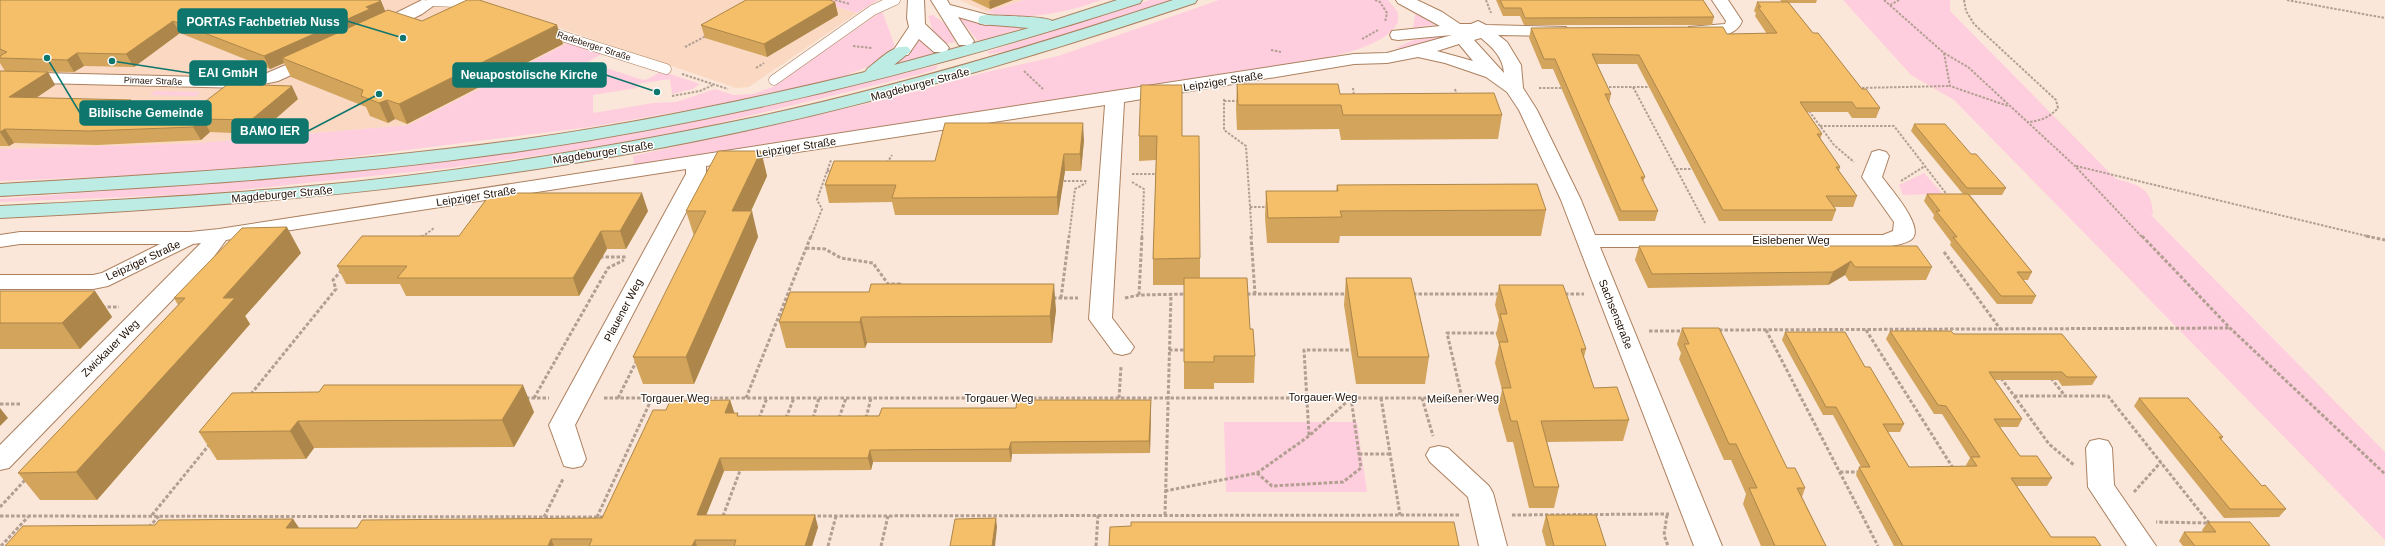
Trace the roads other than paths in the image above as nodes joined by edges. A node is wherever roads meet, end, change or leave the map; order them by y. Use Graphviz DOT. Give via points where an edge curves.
graph roads {
  1 [pos="431,0"];
  2 [pos="895,0"];
  3 [pos="916,0"];
  4 [pos="1134,0"];
  5 [pos="1190,0"];
  6 [pos="1435,0"];
  7 [pos="1720,0"];
  8 [pos="1406,1"];
  9 [pos="941,4"];
  10 [pos="486,11"];
  11 [pos="986,20"];
  12 [pos="1072,21"];
  13 [pos="539,28"];
  14 [pos="917,28"];
  15 [pos="1485,31"];
  16 [pos="1574,31"];
  17 [pos="1682,31"];
  18 [pos="1460,33"];
  19 [pos="367,34"];
  20 [pos="1398,35"];
  21 [pos="957,49"];
  22 [pos="332,50"];
  23 [pos="902,51"];
  24 [pos="1416,52"];
  25 [pos="1354,60"];
  26 [pos="666,70"];
  27 [pos="973,70"];
  28 [pos="1492,73"];
  29 [pos="0,77"];
  30 [pos="864,78"];
  31 [pos="774,80"];
  32 [pos="1514,88"];
  33 [pos="1115,98"];
  34 [pos="1880,156"];
  35 [pos="696,162"];
  36 [pos="0,190"];
  37 [pos="0,212"];
  38 [pos="219,235"];
  39 [pos="190,238"];
  40 [pos="0,241"];
  41 [pos="1587,241"];
  42 [pos="0,282"];
  43 [pos="1122,347"];
  44 [pos="2099,448"];
  45 [pos="1439,455"];
  46 [pos="573,459"];
  47 [pos="0,461"];
  48 [pos="1493,546"];
  49 [pos="1708,546"];
  50 [pos="2142,546"];
  1 -- 10 [label="lane" via="456,2"];
  1 -- 19 [label="street" via="416,11"];
  2 -- 31 [label="lane" via="873,10"];
  3 -- 14 [label="street"];
  4 -- 12 [label="main road, Magdeburger Straße"];
  5 -- 27 [label="main road, Magdeburger Straße" via="1107,29"];
  6 -- 15 [label="street, Sachsenstraße"];
  7 -- 17 [label="street" via="1734,21 1732,27 1718,31"];
  8 -- 18 [label="street, Sachsenstraße" via="1436,15"];
  8 -- 20 [label="street" via="1406,20"];
  9 -- 11 [label="street"];
  9 -- 21 [label="street"];
  11 -- 12 [label="main road" via="1023,23"];
  12 -- 21 [label="main road, Magdeburger Straße"];
  13 -- 26 [label="lane, Radeberger Straße"];
  14 -- 21 [label="street"];
  14 -- 23 [label="street"];
  15 -- 16 [label="street"];
  15 -- 18 [label="street"];
  15 -- 32 [label="street, Sachsenstraße" via="1501,46 1512,65"];
  18 -- 20 [label="street, Leipziger Straße"];
  18 -- 24 [label="street, Leipziger Straße"];
  18 -- 28 [label="street, Sachsenstraße"];
  20 -- 25 [label="street, Leipziger Straße"];
  21 -- 27 [label="main road"];
  21 -- 30 [label="main road, Magdeburger Straße"];
  22 -- 29 [label="street, Pirnaer Straße" via="282,73 244,83"];
  23 -- 30 [label="main road"];
  24 -- 25 [label="street, Leipziger Straße" via="1387,58"];
  24 -- 28 [label="street, Leipziger Straße" via="1450,59"];
  25 -- 33 [label="street, Leipziger Straße"];
  27 -- 37 [label="main road, Magdeburger Straße" via="851,102 760,122 653,144 522,166 376,185 264,196"];
  28 -- 32 [label="street, Sachsenstraße"];
  30 -- 36 [label="main road, Magdeburger Straße" via="742,106 587,135 443,156 240,176"];
  32 -- 41 [label="street, Sachsenstraße" via="1552,159"];
  33 -- 35 [label="street, Leipziger Straße"];
  33 -- 43 [label="street" via="1100,319"];
  34 -- 41 [label="street, Eislebener Weg" via="1872,177 1904,222 1904,235 1885,241"];
  35 -- 38 [label="street, Leipziger Straße"];
  35 -- 46 [label="street, Plauener Weg" via="696,174 562,425"];
  38 -- 39 [label="street, Leipziger Straße"];
  38 -- 47 [label="street, Zwickauer Weg" via="205,254"];
  39 -- 40 [label="street, Leipziger Straße" via="20,238"];
  39 -- 42 [label="street, Leipziger Straße" via="108,278 94,282"];
  41 -- 49 [label="street, Sachsenstraße"];
  44 -- 50 [label="street" via="2101,487"];
  45 -- 48 [label="street" via="1480,493"];
}
